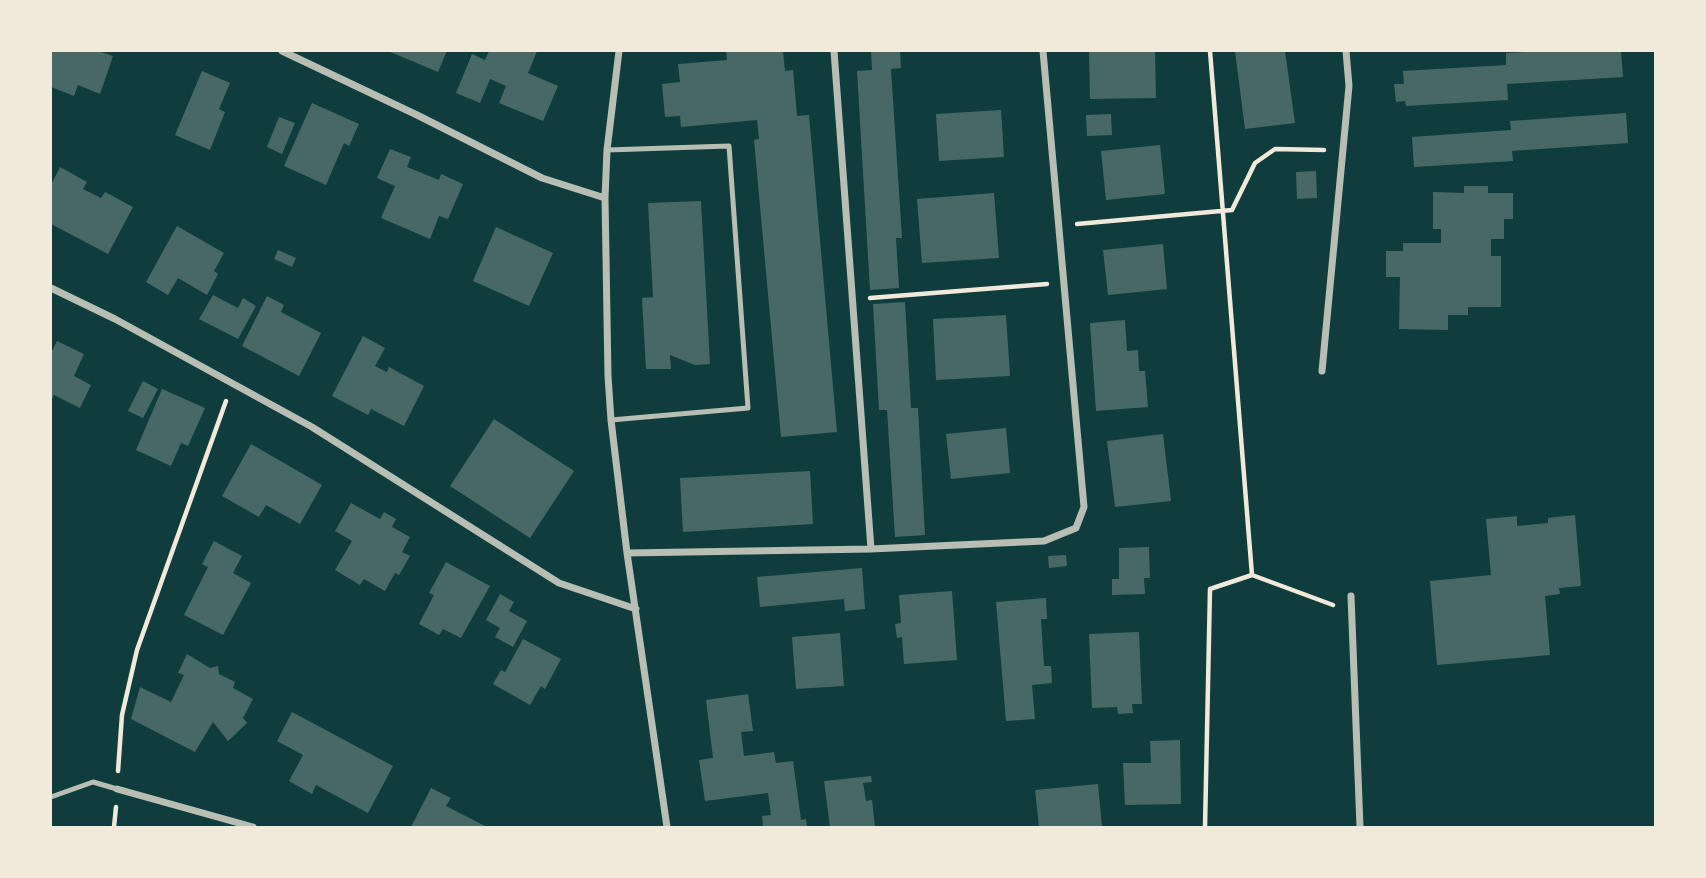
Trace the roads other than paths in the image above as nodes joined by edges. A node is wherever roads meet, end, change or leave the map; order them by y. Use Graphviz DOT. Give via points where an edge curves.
graph roads {
  1 [pos="282,51"];
  2 [pos="618,51"];
  3 [pos="834,51"];
  4 [pos="1044,51"];
  5 [pos="1346,51"];
  6 [pos="607,150"];
  7 [pos="605,198"];
  8 [pos="51,288"];
  9 [pos="1322,371"];
  10 [pos="611,420"];
  11 [pos="871,549"];
  12 [pos="627,553"];
  13 [pos="1351,596"];
  14 [pos="636,609"];
  15 [pos="117,789"];
  16 [pos="51,797"];
  17 [pos="253,827"];
  18 [pos="667,827"];
  19 [pos="1360,827"];
  1 -- 7 [label="street" via="542,178"];
  2 -- 6 [label="street"];
  3 -- 11 [label="street"];
  4 -- 11 [label="street" via="1084,507 1076,528 1044,541"];
  5 -- 9 [label="street" via="1349,86"];
  6 -- 7 [label="street"];
  6 -- 10 [label="lane" via="729,146 748,408"];
  7 -- 10 [label="street"];
  8 -- 14 [label="street" via="312,428 559,583"];
  10 -- 12 [label="street"];
  11 -- 12 [label="street"];
  12 -- 14 [label="street"];
  13 -- 19 [label="street"];
  14 -- 18 [label="street"];
  15 -- 16 [label="lane" via="93,782"];
  15 -- 17 [label="street"];
}
